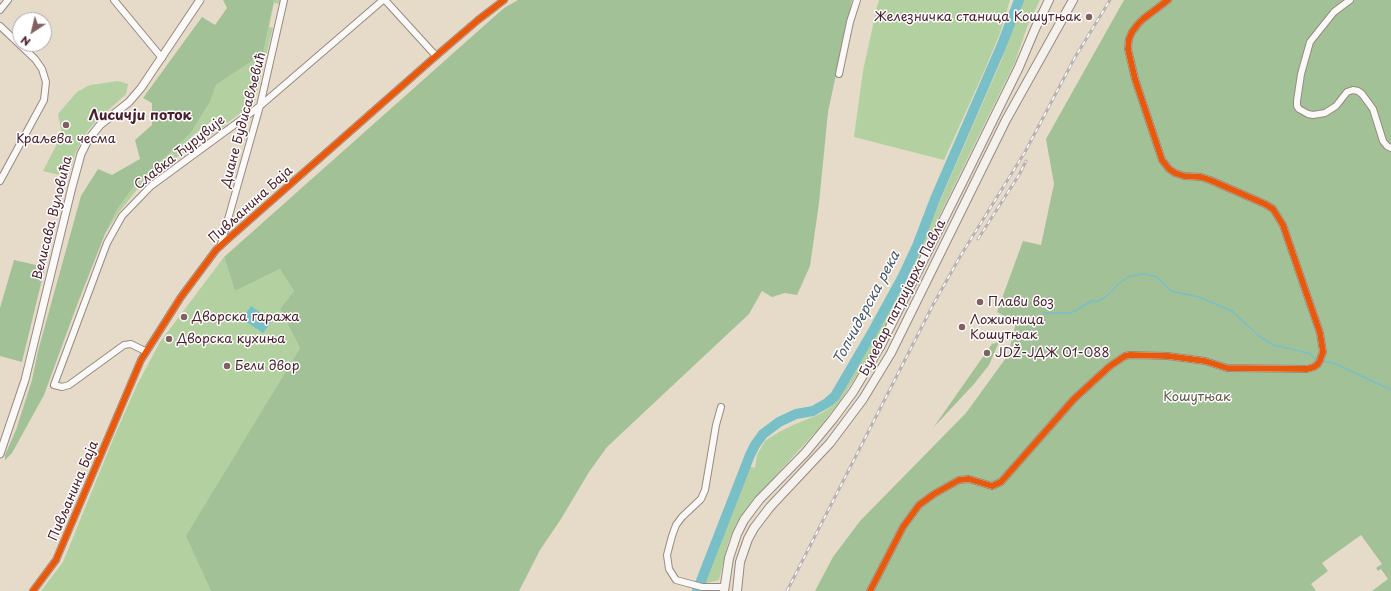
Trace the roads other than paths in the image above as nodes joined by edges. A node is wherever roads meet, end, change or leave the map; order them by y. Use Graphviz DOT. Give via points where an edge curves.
graph roads {
  1 [pos="8,0"];
  2 [pos="114,0"];
  3 [pos="200,0"];
  4 [pos="284,0"];
  5 [pos="384,0"];
  6 [pos="504,0"];
  7 [pos="857,0"];
  8 [pos="1073,0"];
  9 [pos="1168,0"];
  10 [pos="1350,0"];
  11 [pos="1048,1"];
  12 [pos="0,10"];
  13 [pos="0,26"];
  14 [pos="436,56"];
  15 [pos="162,58"];
  16 [pos="839,74"];
  17 [pos="260,106"];
  18 [pos="1391,148"];
  19 [pos="0,181"];
  20 [pos="221,245"];
  21 [pos="145,352"];
  22 [pos="721,407"];
  23 [pos="0,454"];
  24 [pos="724,589"];
  25 [pos="33,591"];
  26 [pos="737,591"];
  27 [pos="870,591"];
  1 -- 12 [label="street"];
  2 -- 15 [label="street"];
  3 -- 15 [label="street, Велисава Вуловића"];
  4 -- 17 [label="street, Диане Будисављевић"];
  5 -- 14 [label="street, Славка Ћурувије"];
  5 -- 17 [label="street, Славка Ћурувије"];
  6 -- 14 [label="street, Пивљанина Баја"];
  7 -- 16 [label="street"];
  8 -- 26 [label="main road, Булевар патријарха Павла" via="1006,120 891,353 863,399 830,443 770,507 754,528 740,562"];
  9 -- 27 [label="street" via="1138,24 1129,39 1128,49 1135,79 1162,160 1169,170 1175,173 1210,180 1273,209 1283,225 1320,333 1322,352 1319,362 1307,369 1227,368 1168,356 1125,356 1110,366 1074,399 1001,482 992,486 969,479 959,480 919,505 896,539"];
  10 -- 18 [label="street" via="1334,12 1310,42 1302,68 1297,106 1308,114 1324,113 1336,106 1347,92 1358,91 1373,109 1383,141"];
  11 -- 24 [label="main road, Булевар патријарха Павла" via="997,111 880,347 833,419 744,520 733,544"];
  13 -- 19 [label="street" via="35,59 42,69 46,82 44,100"];
  14 -- 20 [label="street, Пивљанина Баја"];
  15 -- 23 [label="street, Велисава Вуловића" via="135,96 97,128 81,154 25,380"];
  17 -- 20 [label="street, Диане Будисављевић"];
  17 -- 21 [label="street, Славка Ћурувије" via="151,186 122,216 106,243 54,385 69,385 126,344 134,345"];
  20 -- 21 [label="street, Пивљанина Баја" via="181,297"];
  21 -- 25 [label="street, Пивљанина Баја" via="56,560"];
  22 -- 24 [label="street" via="705,490 701,498 676,525 667,551 668,565 676,580 702,587"];
}
